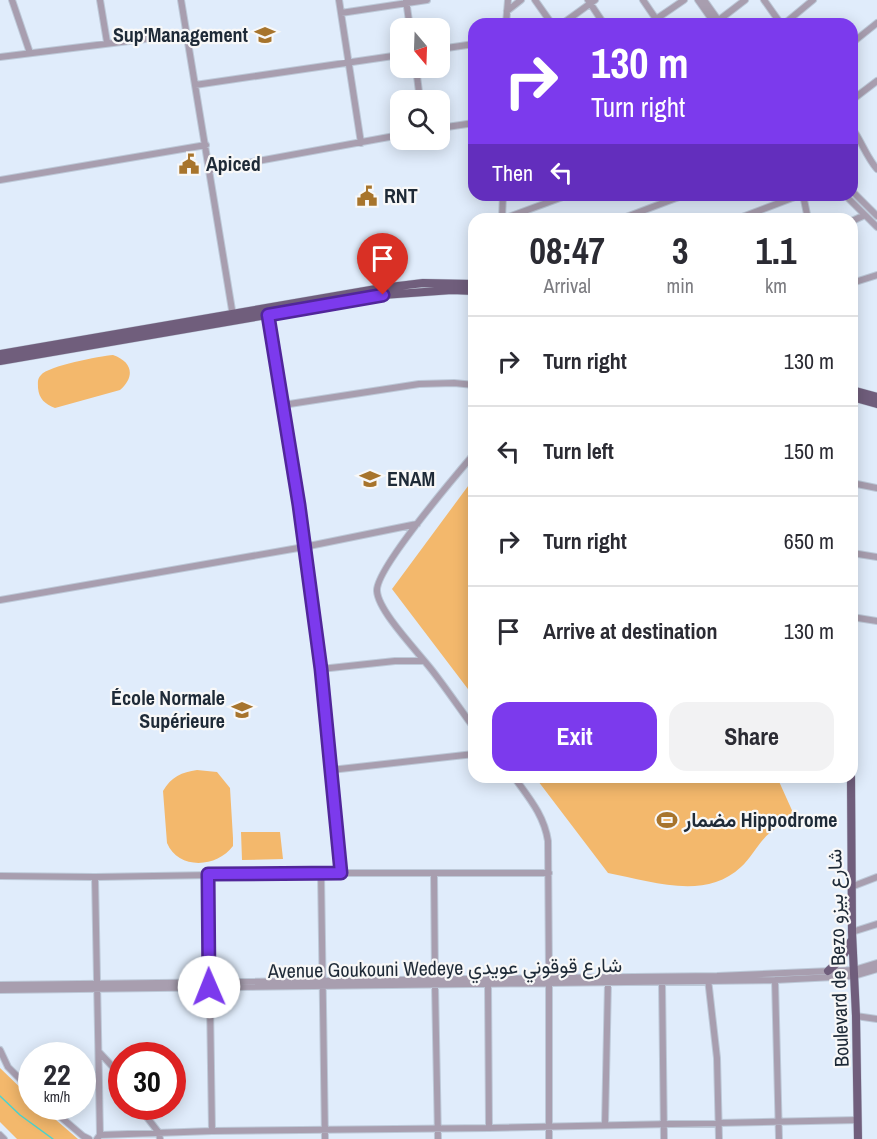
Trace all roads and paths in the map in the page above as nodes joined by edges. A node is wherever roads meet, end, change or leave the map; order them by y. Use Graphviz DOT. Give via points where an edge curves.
graph roads {
  1 [pos="12,0"];
  2 [pos="100,0"];
  3 [pos="181,0"];
  4 [pos="339,0"];
  5 [pos="427,0"];
  6 [pos="508,0"];
  7 [pos="521,0"];
  8 [pos="536,0"];
  9 [pos="643,0"];
  10 [pos="684,0"];
  11 [pos="698,0"];
  12 [pos="704,0"];
  13 [pos="745,0"];
  14 [pos="764,0"];
  15 [pos="813,0"];
  16 [pos="591,1"];
  17 [pos="406,2"];
  18 [pos="507,11"];
  19 [pos="341,13"];
  20 [pos="408,18"];
  21 [pos="506,18"];
  22 [pos="548,18"];
  23 [pos="570,18"];
  24 [pos="601,18"];
  25 [pos="655,18"];
  26 [pos="657,18"];
  27 [pos="714,18"];
  28 [pos="715,18"];
  29 [pos="724,18"];
  30 [pos="778,18"];
  31 [pos="790,18"];
  32 [pos="877,23"];
  33 [pos="186,33"];
  34 [pos="858,38"];
  35 [pos="107,42"];
  36 [pos="468,45"];
  37 [pos="450,48"];
  38 [pos="30,53"];
  39 [pos="390,56"];
  40 [pos="0,57"];
  41 [pos="349,62"];
  42 [pos="877,81"];
  43 [pos="195,85"];
  44 [pos="858,95"];
  45 [pos="468,124"];
  46 [pos="450,127"];
  47 [pos="390,137"];
  48 [pos="858,137"];
  49 [pos="362,143"];
  50 [pos="206,145"];
  51 [pos="877,169"];
  52 [pos="209,170"];
  53 [pos="0,180"];
  54 [pos="858,197"];
  55 [pos="552,201"];
  56 [pos="660,201"];
  57 [pos="669,201"];
  58 [pos="786,201"];
  59 [pos="851,201"];
  60 [pos="661,204"];
  61 [pos="518,213"];
  62 [pos="645,213"];
  63 [pos="752,213"];
  64 [pos="865,215"];
  65 [pos="877,216"];
  66 [pos="858,218"];
  67 [pos="877,227"];
  68 [pos="877,275"];
  69 [pos="858,281"];
  70 [pos="468,284"];
  71 [pos="424,287"];
  72 [pos="468,291"];
  73 [pos="268,315"];
  74 [pos="234,317"];
  75 [pos="130,335"];
  76 [pos="0,354"];
  77 [pos="0,361"];
  78 [pos="468,384"];
  79 [pos="858,392"];
  80 [pos="877,397"];
  81 [pos="858,399"];
  82 [pos="877,404"];
  83 [pos="283,405"];
  84 [pos="468,461"];
  85 [pos="858,484"];
  86 [pos="877,488"];
  87 [pos="417,524"];
  88 [pos="304,547"];
  89 [pos="858,554"];
  90 [pos="877,557"];
  91 [pos="0,600"];
  92 [pos="858,617"];
  93 [pos="877,621"];
  94 [pos="424,661"];
  95 [pos="321,669"];
  96 [pos="468,720"];
  97 [pos="468,755"];
  98 [pos="331,770"];
  99 [pos="518,783"];
  100 [pos="851,783"];
  101 [pos="321,873"];
  102 [pos="341,873"];
  103 [pos="434,873"];
  104 [pos="549,873"];
  105 [pos="208,874"];
  106 [pos="0,876"];
  107 [pos="95,877"];
  108 [pos="877,877"];
  109 [pos="851,886"];
  110 [pos="877,924"];
  111 [pos="852,936"];
  112 [pos="877,963"];
  113 [pos="877,969"];
  114 [pos="828,971"];
  115 [pos="854,973"];
  116 [pos="708,978"];
  117 [pos="549,980"];
  118 [pos="775,980"];
  119 [pos="662,981"];
  120 [pos="435,982"];
  121 [pos="608,982"];
  122 [pos="322,983"];
  123 [pos="488,984"];
  124 [pos="0,985"];
  125 [pos="209,985"];
  126 [pos="97,986"];
  127 [pos="0,990"];
  128 [pos="856,1016"];
  129 [pos="877,1019"];
  130 [pos="0,1050"];
  131 [pos="99,1052"];
  132 [pos="108,1062"];
  133 [pos="18,1077"];
  134 [pos="64,1120"];
  135 [pos="148,1120"];
  136 [pos="858,1120"];
  137 [pos="779,1123"];
  138 [pos="719,1124"];
  139 [pos="605,1125"];
  140 [pos="664,1125"];
  141 [pos="548,1126"];
  142 [pos="438,1128"];
  143 [pos="489,1128"];
  144 [pos="325,1130"];
  145 [pos="212,1131"];
  146 [pos="0,1135"];
  147 [pos="159,1136"];
  148 [pos="98,1137"];
  149 [pos="4,1139"];
  150 [pos="89,1139"];
  151 [pos="325,1139"];
  152 [pos="438,1139"];
  153 [pos="549,1139"];
  154 [pos="664,1139"];
  155 [pos="719,1139"];
  156 [pos="779,1139"];
  157 [pos="858,1139"];
  1 -- 38 [label="street"];
  2 -- 35 [label="street"];
  3 -- 33 [label="street"];
  4 -- 19 [label="street"];
  5 -- 17 [label="street"];
  6 -- 18 [label="street"];
  7 -- 18 [label="street"];
  8 -- 22 [label="street"];
  9 -- 25 [label="street"];
  10 -- 26 [label="street"];
  11 -- 27 [label="street"];
  12 -- 28 [label="street"];
  13 -- 29 [label="street"];
  14 -- 30 [label="street"];
  15 -- 31 [label="street"];
  16 -- 23 [label="street"];
  16 -- 24 [label="street"];
  17 -- 19 [label="street"];
  17 -- 20 [label="street"];
  18 -- 21 [label="street"];
  19 -- 41 [label="street"];
  32 -- 34 [label="street"];
  33 -- 35 [label="street"];
  33 -- 43 [label="street"];
  35 -- 38 [label="street"];
  36 -- 37 [label="street"];
  38 -- 40 [label="street"];
  39 -- 41 [label="street"];
  41 -- 43 [label="street"];
  41 -- 49 [label="street"];
  42 -- 44 [label="street"];
  43 -- 50 [label="street"];
  45 -- 46 [label="street"];
  47 -- 49 [label="street"];
  48 -- 51 [label="street" via="864,153"];
  49 -- 52 [label="street"];
  50 -- 52 [label="street"];
  50 -- 53 [label="street"];
  52 -- 74 [label="street"];
  54 -- 65 [label="street"];
  55 -- 61 [label="street"];
  56 -- 60 [label="street"];
  57 -- 60 [label="street"];
  58 -- 63 [label="street"];
  59 -- 64 [label="street"];
  60 -- 62 [label="street"];
  64 -- 66 [label="street"];
  64 -- 67 [label="street"];
  68 -- 69 [label="street"];
  70 -- 71 [label="main road"];
  71 -- 72 [label="main road"];
  71 -- 73 [label="main road"];
  71 -- 74 [label="main road"];
  73 -- 74 [label="main road"];
  73 -- 83 [label="street"];
  74 -- 75 [label="main road"];
  75 -- 76 [label="main road"];
  75 -- 77 [label="main road"];
  78 -- 83 [label="street" via="419,384"];
  79 -- 80 [label="main road"];
  81 -- 82 [label="main road"];
  83 -- 88 [label="street"];
  84 -- 87 [label="street"];
  85 -- 86 [label="street"];
  87 -- 88 [label="street"];
  87 -- 94 [label="street" via="383,573 377,591 391,620"];
  88 -- 91 [label="street"];
  88 -- 95 [label="street"];
  89 -- 90 [label="street"];
  92 -- 93 [label="street"];
  94 -- 95 [label="street"];
  94 -- 96 [label="street"];
  95 -- 98 [label="street"];
  97 -- 98 [label="street"];
  98 -- 102 [label="street"];
  99 -- 104 [label="street" via="546,828"];
  100 -- 109 [label="main road, Boulevard de Bezo شارع بيزو"];
  101 -- 102 [label="street"];
  101 -- 105 [label="street"];
  101 -- 122 [label="street"];
  102 -- 103 [label="street"];
  103 -- 104 [label="street"];
  103 -- 120 [label="street"];
  104 -- 117 [label="street"];
  105 -- 107 [label="street"];
  105 -- 125 [label="street"];
  106 -- 107 [label="street"];
  107 -- 126 [label="street"];
  108 -- 109 [label="street"];
  109 -- 111 [label="main road, Boulevard de Bezo شارع بيزو"];
  110 -- 111 [label="street"];
  111 -- 114 [label="main road" via="846,953"];
  111 -- 115 [label="main road, Boulevard de Bezo شارع بيزو"];
  112 -- 115 [label="street"];
  113 -- 115 [label="street"];
  114 -- 115 [label="street, Avenue Goukouni Wedeye شارع قوقوني عويدي"];
  114 -- 116 [label="street, Avenue Goukouni Wedeye شارع قوقوني عويدي"];
  115 -- 118 [label="street, Avenue Goukouni Wedeye شارع قوقوني عويدي"];
  115 -- 128 [label="main road, Boulevard de Bezo شارع بيزو"];
  116 -- 117 [label="street, Avenue Goukouni Wedeye شارع قوقوني عويدي"];
  116 -- 118 [label="street, Avenue Goukouni Wedeye شارع قوقوني عويدي"];
  116 -- 119 [label="street, Avenue Goukouni Wedeye شارع قوقوني عويدي"];
  116 -- 138 [label="street"];
  117 -- 120 [label="street, Avenue Goukouni Wedeye شارع قوقوني عويدي"];
  117 -- 121 [label="street, Avenue Goukouni Wedeye شارع قوقوني عويدي"];
  117 -- 123 [label="street, Avenue Goukouni Wedeye شارع قوقوني عويدي"];
  117 -- 141 [label="street"];
  118 -- 137 [label="street"];
  119 -- 121 [label="street, Avenue Goukouni Wedeye شارع قوقوني عويدي"];
  119 -- 140 [label="street"];
  120 -- 122 [label="street, Avenue Goukouni Wedeye شارع قوقوني عويدي"];
  120 -- 123 [label="street, Avenue Goukouni Wedeye شارع قوقوني عويدي"];
  120 -- 142 [label="street"];
  121 -- 139 [label="street"];
  122 -- 125 [label="street, Avenue Goukouni Wedeye شارع قوقوني عويدي"];
  122 -- 144 [label="street"];
  123 -- 143 [label="street"];
  124 -- 126 [label="street, Avenue Goukouni Wedeye شارع قوقوني عويدي"];
  125 -- 126 [label="street, Avenue Goukouni Wedeye شارع قوقوني عويدي"];
  125 -- 145 [label="street"];
  126 -- 127 [label="street, Avenue Goukouni Wedeye شارع قوقوني عويدي"];
  126 -- 131 [label="street"];
  128 -- 129 [label="street"];
  128 -- 136 [label="main road, Boulevard de Bezo شارع بيزو"];
  130 -- 133 [label="street"];
  131 -- 132 [label="street"];
  131 -- 148 [label="street"];
  134 -- 150 [label="street"];
  135 -- 147 [label="street"];
  136 -- 137 [label="street"];
  136 -- 157 [label="main road, Boulevard de Bezo شارع بيزو"];
  137 -- 138 [label="street"];
  137 -- 156 [label="street"];
  138 -- 140 [label="street"];
  138 -- 155 [label="street"];
  139 -- 140 [label="street"];
  139 -- 141 [label="street"];
  140 -- 154 [label="street"];
  141 -- 143 [label="street"];
  141 -- 153 [label="street"];
  142 -- 143 [label="street"];
  142 -- 144 [label="street"];
  142 -- 152 [label="street"];
  144 -- 145 [label="street"];
  144 -- 151 [label="street"];
  145 -- 147 [label="street"];
  146 -- 149 [label="street"];
  147 -- 148 [label="street"];
}
